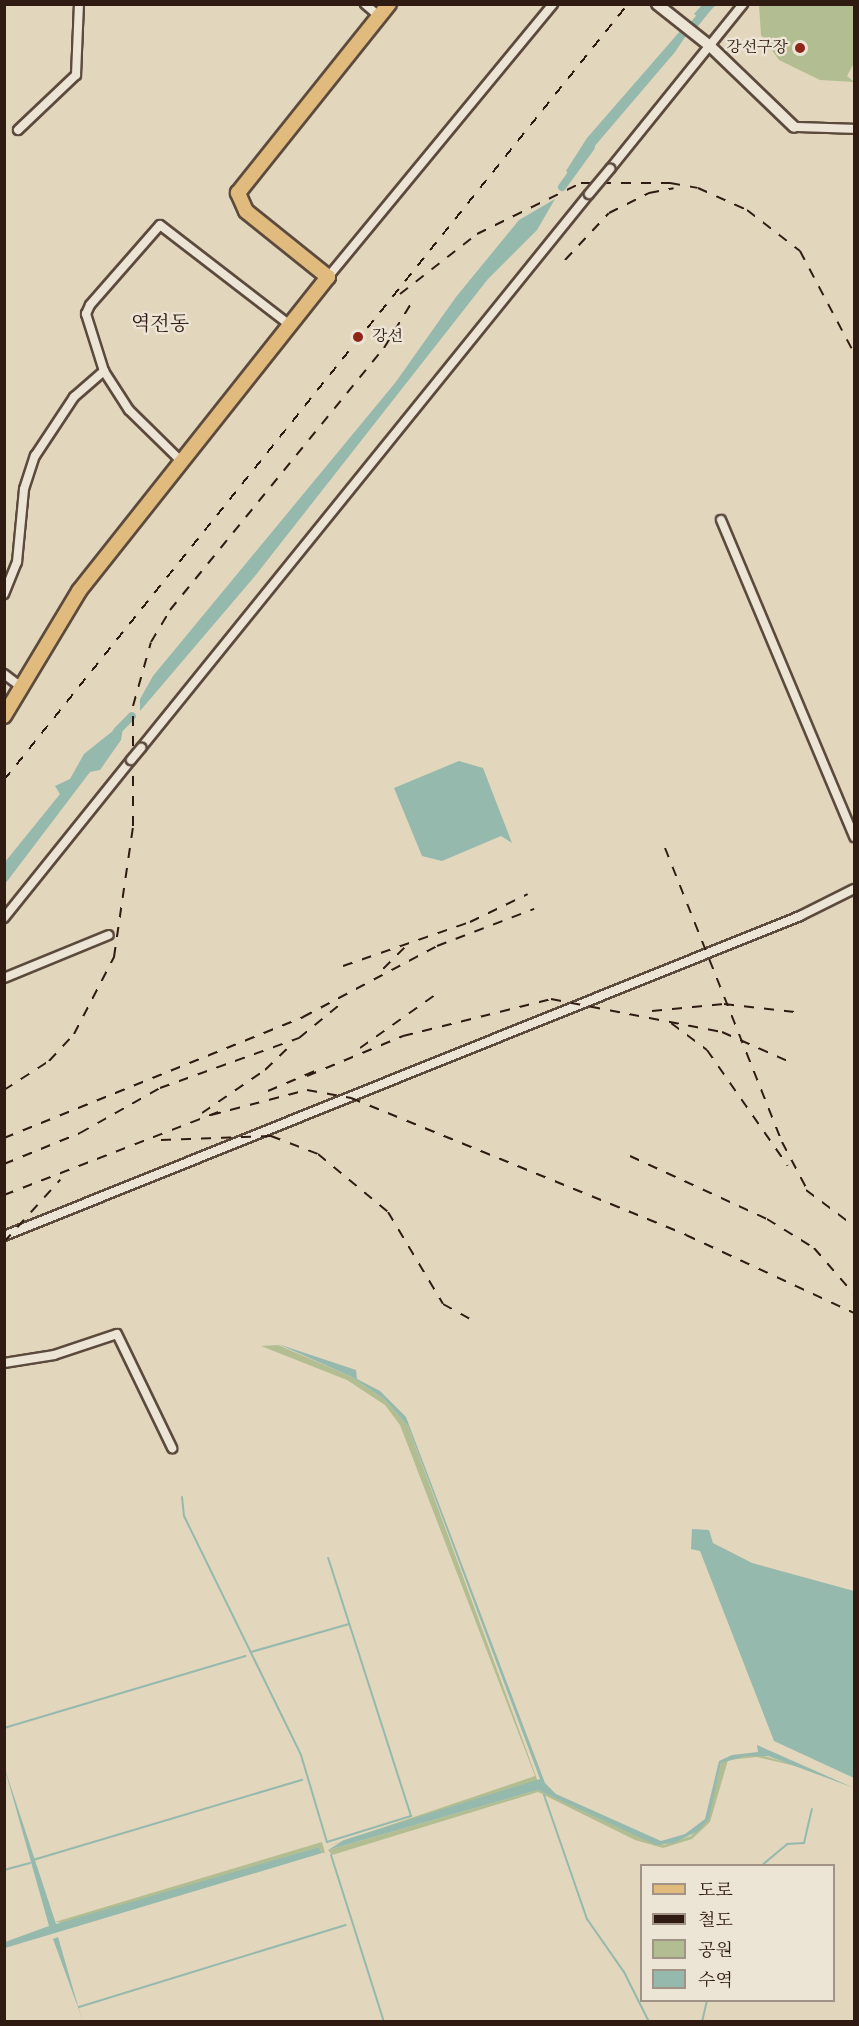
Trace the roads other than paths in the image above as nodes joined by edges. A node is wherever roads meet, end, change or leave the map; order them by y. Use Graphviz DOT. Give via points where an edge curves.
graph roads {
  1 [pos="79,4"];
  2 [pos="365,4"];
  3 [pos="389,4"];
  4 [pos="553,4"];
  5 [pos="657,4"];
  6 [pos="743,4"];
  7 [pos="379,16"];
  8 [pos="707,44"];
  9 [pos="794,127"];
  10 [pos="855,129"];
  11 [pos="18,130"];
  12 [pos="328,277"];
  13 [pos="290,325"];
  14 [pos="104,371"];
  15 [pos="182,462"];
  16 [pos="722,520"];
  17 [pos="4,594"];
  18 [pos="4,674"];
  19 [pos="21,687"];
  20 [pos="4,716"];
  21 [pos="855,837"];
  22 [pos="855,889"];
  23 [pos="4,918"];
  24 [pos="109,935"];
  25 [pos="4,978"];
  26 [pos="4,1236"];
  27 [pos="4,1363"];
  28 [pos="172,1448"];
  1 -- 11 [label="street" via="76,75"];
  2 -- 7 [label="street"];
  3 -- 7 [label="main road"];
  4 -- 12 [label="street"];
  5 -- 8 [label="street"];
  6 -- 8 [label="street"];
  7 -- 12 [label="main road" via="238,193 246,212"];
  8 -- 9 [label="street"];
  8 -- 23 [label="street, bridge"];
  9 -- 10 [label="street"];
  12 -- 13 [label="main road"];
  13 -- 14 [label="street" via="160,225 86,314"];
  13 -- 15 [label="main road"];
  14 -- 15 [label="street" via="129,410"];
  14 -- 17 [label="street" via="74,397 35,456 24,489 17,562"];
  15 -- 19 [label="main road" via="64,611"];
  16 -- 21 [label="street"];
  18 -- 19 [label="street"];
  19 -- 20 [label="main road"];
  22 -- 26 [label="street" via="800,916"];
  24 -- 25 [label="street"];
  27 -- 28 [label="street" via="54,1355 117,1334"];
}
